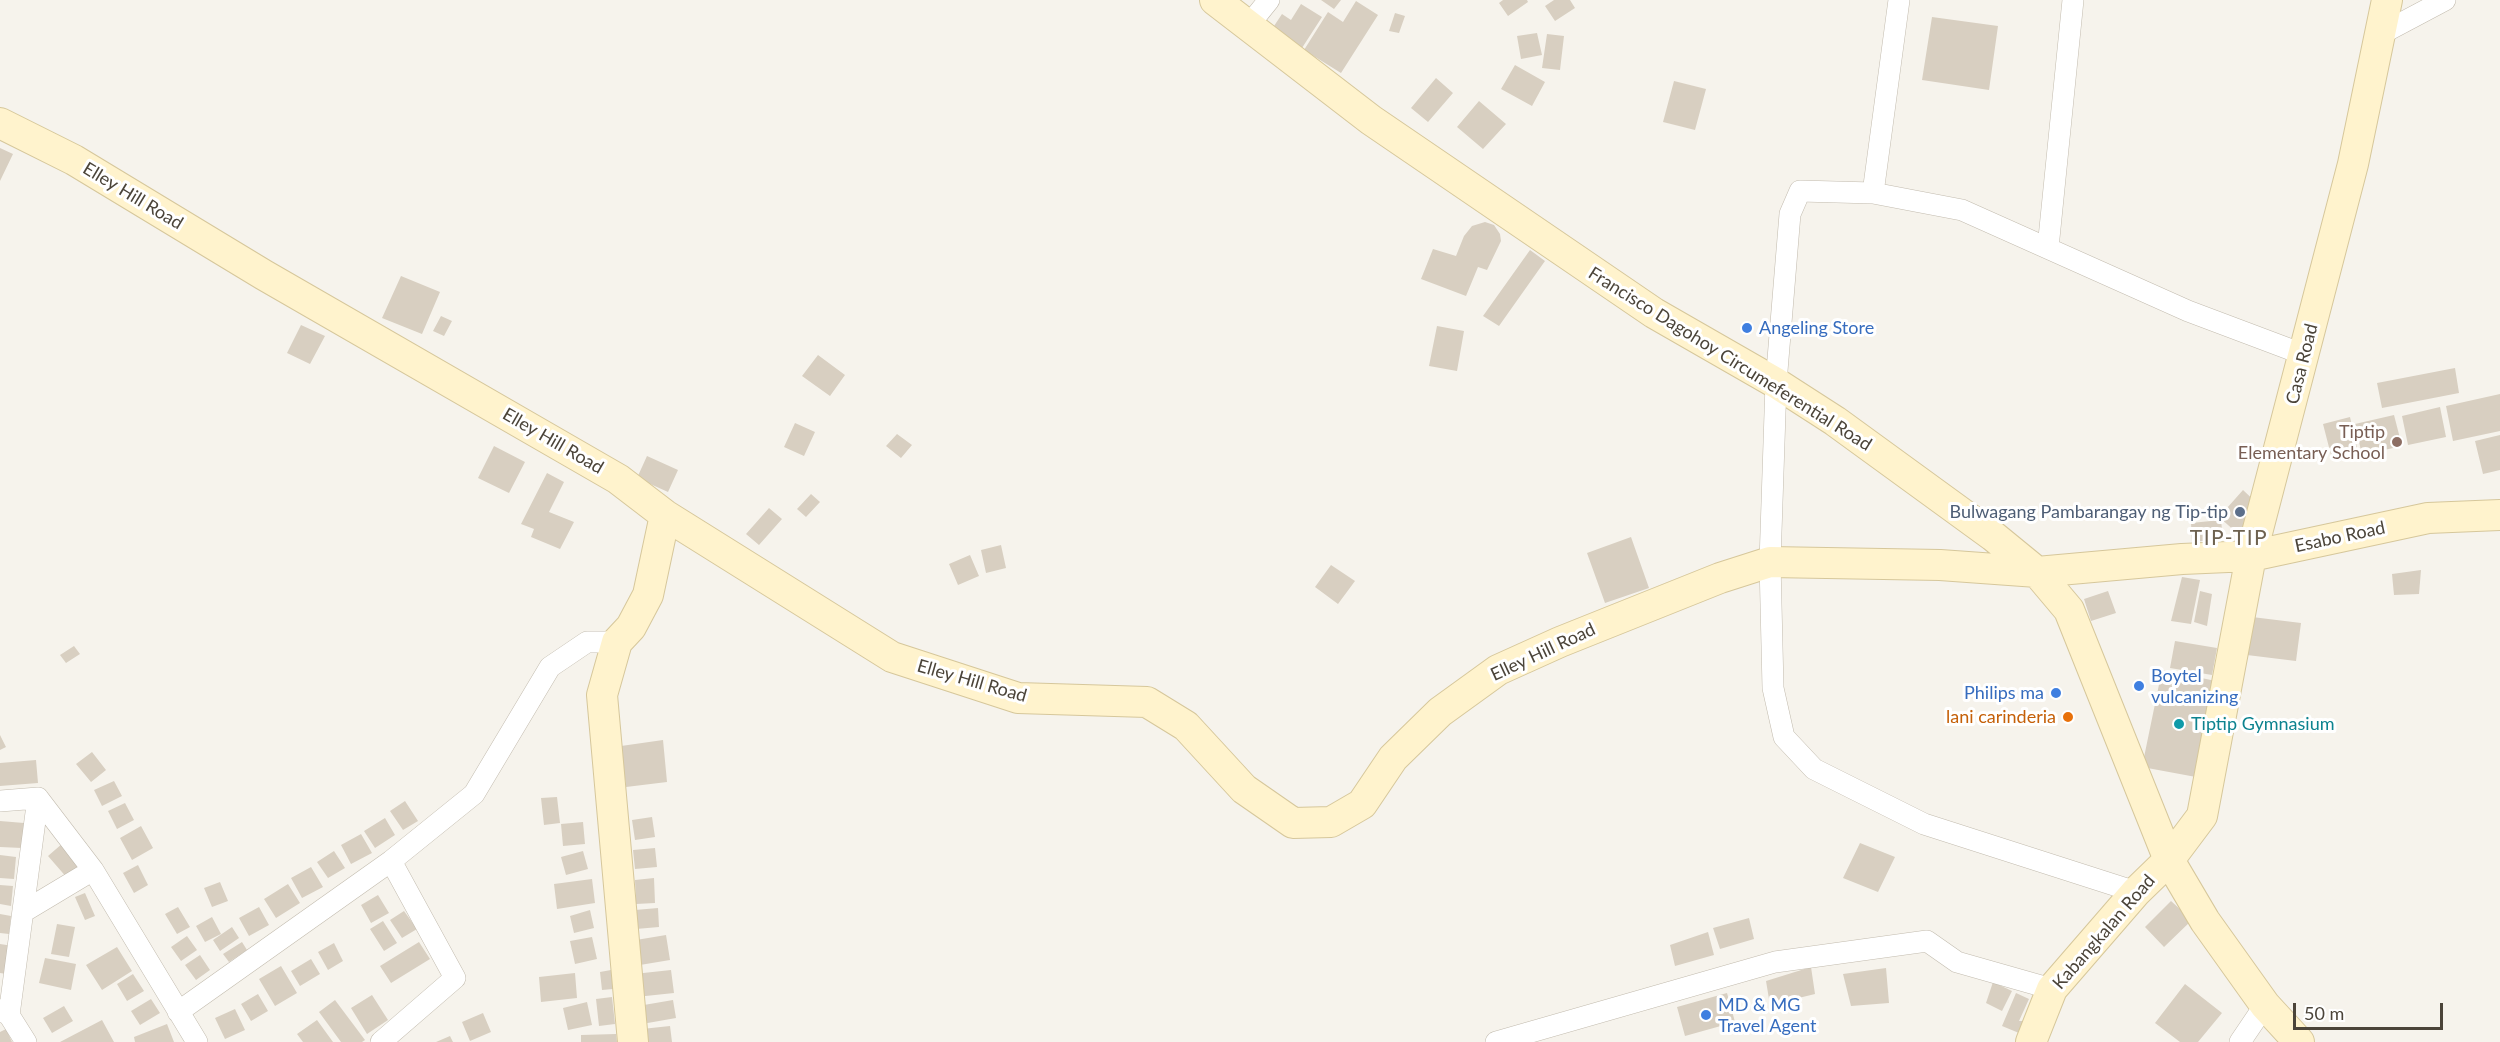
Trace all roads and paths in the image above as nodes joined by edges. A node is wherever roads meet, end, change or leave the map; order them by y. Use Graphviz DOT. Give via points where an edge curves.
graph roads {
  1 [pos="1215,0"];
  2 [pos="1269,0"];
  3 [pos="1899,0"];
  4 [pos="2073,0"];
  5 [pos="2386,0"];
  6 [pos="2445,0"];
  7 [pos="1248,26"];
  8 [pos="2379,35"];
  9 [pos="0,123"];
  10 [pos="1873,194"];
  11 [pos="2048,248"];
  12 [pos="2305,356"];
  13 [pos="1776,383"];
  14 [pos="2500,514"];
  15 [pos="665,515"];
  16 [pos="2251,556"];
  17 [pos="1770,562"];
  18 [pos="2037,572"];
  19 [pos="617,642"];
  20 [pos="38,798"];
  21 [pos="0,801"];
  22 [pos="2169,860"];
  23 [pos="390,861"];
  24 [pos="93,870"];
  25 [pos="2136,892"];
  26 [pos="23,912"];
  27 [pos="2052,988"];
  28 [pos="2265,1005"];
  29 [pos="5,1012"];
  30 [pos="178,1012"];
  31 [pos="26,1042"];
  32 [pos="197,1042"];
  33 [pos="381,1042"];
  34 [pos="633,1042"];
  35 [pos="1496,1042"];
  36 [pos="2031,1042"];
  37 [pos="2240,1042"];
  38 [pos="2299,1042"];
  1 -- 7 [label="street, Francisco Dagohoy Circumeferential Road"];
  2 -- 7 [label="street"];
  3 -- 10 [label="street"];
  4 -- 11 [label="street"];
  5 -- 8 [label="street, Casa Road"];
  6 -- 8 [label="street"];
  7 -- 13 [label="street, Francisco Dagohoy Circumeferential Road" via="1371,120 1522,225 1654,313"];
  8 -- 12 [label="street, Casa Road" via="2353,164"];
  9 -- 15 [label="street, Elley Hill Road" via="75,160 264,275 618,479"];
  10 -- 11 [label="street" via="1962,210"];
  10 -- 13 [label="street" via="1800,191 1790,214"];
  11 -- 12 [label="street" via="2188,311"];
  12 -- 16 [label="street, Casa Road"];
  13 -- 17 [label="street"];
  13 -- 18 [label="street, Francisco Dagohoy Circumeferential Road" via="1993,536"];
  14 -- 16 [label="street, Esabo Road" via="2428,518"];
  15 -- 17 [label="street, Elley Hill Road" via="892,657 1018,698 1147,702 1186,726 1244,789 1293,823 1331,822 1362,804 1393,758 1432,719 1498,670 1720,578"];
  15 -- 19 [label="street" via="648,595 631,627"];
  16 -- 18 [label="street, Esabo Road"];
  16 -- 22 [label="street, Casa Road" via="2202,816"];
  17 -- 18 [label="street, Elley Hill Road" via="1940,565"];
  17 -- 25 [label="street" via="1773,688 1784,737 1814,769 1924,824"];
  18 -- 22 [label="street, Francisco Dagohoy Circumeferential Road" via="2068,610"];
  19 -- 23 [label="street" via="587,642 550,667 474,795"];
  19 -- 34 [label="street" via="602,694"];
  20 -- 21 [label="street"];
  20 -- 24 [label="street"];
  20 -- 26 [label="street"];
  22 -- 25 [label="street, Kabangkalan Road"];
  22 -- 28 [label="street, Francisco Dagohoy Circumeferential Road" via="2205,921"];
  23 -- 30 [label="street"];
  23 -- 33 [label="street" via="455,978"];
  24 -- 26 [label="street"];
  24 -- 30 [label="street"];
  25 -- 27 [label="street, Kabangkalan Road"];
  26 -- 29 [label="street"];
  27 -- 35 [label="street" via="1957,962 1927,940 1775,962"];
  27 -- 36 [label="street, Kabangkalan Road"];
  28 -- 37 [label="street"];
  28 -- 38 [label="street, Francisco Dagohoy Circumeferential Road"];
  29 -- 31 [label="street"];
  30 -- 32 [label="street"];
}
